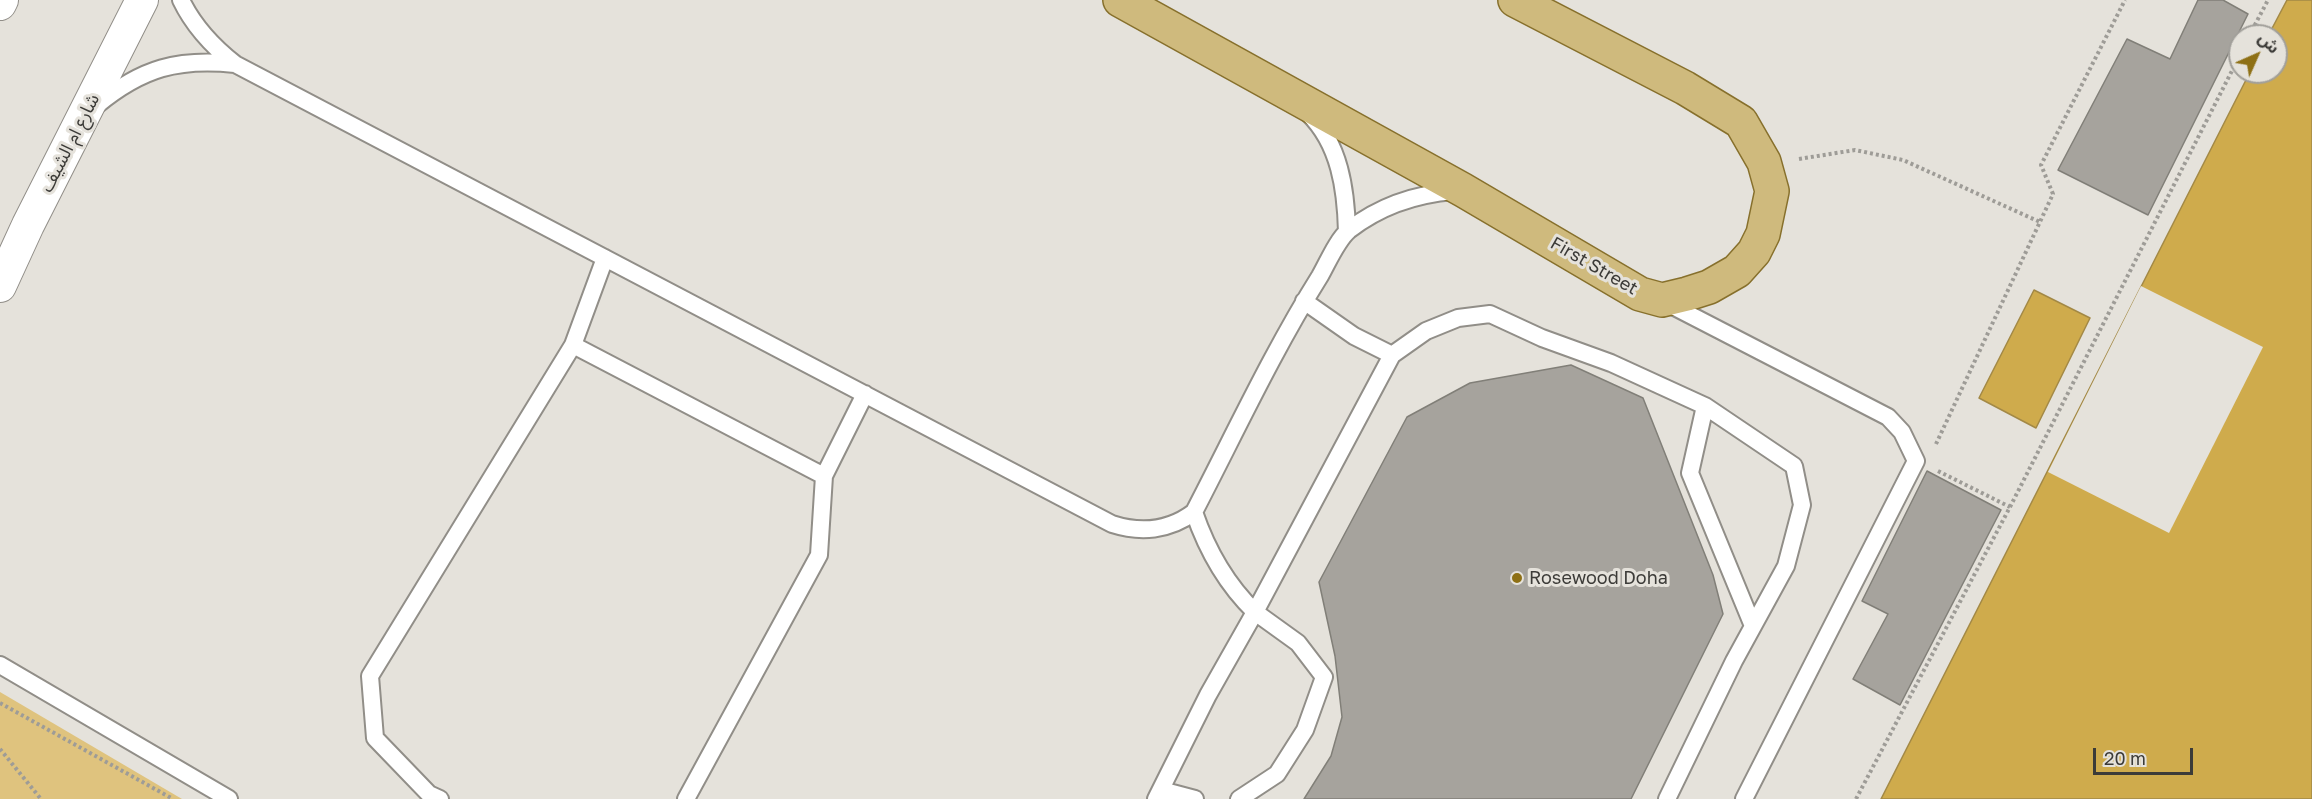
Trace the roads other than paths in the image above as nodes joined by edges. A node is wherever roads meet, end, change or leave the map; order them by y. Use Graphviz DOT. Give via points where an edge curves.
graph roads {
  1 [pos="2,0"];
  2 [pos="142,0"];
  3 [pos="181,0"];
  4 [pos="1120,0"];
  5 [pos="1515,0"];
  6 [pos="0,4"];
  7 [pos="235,64"];
  8 [pos="1286,91"];
  9 [pos="78,128"];
  10 [pos="1463,190"];
  11 [pos="1347,232"];
  12 [pos="605,258"];
  13 [pos="0,286"];
  14 [pos="1662,300"];
  15 [pos="1304,301"];
  16 [pos="573,345"];
  17 [pos="1392,355"];
  18 [pos="865,394"];
  19 [pos="1705,406"];
  20 [pos="824,476"];
  21 [pos="1194,512"];
  22 [pos="1255,612"];
  23 [pos="1753,626"];
  24 [pos="0,665"];
  25 [pos="1159,795"];
  26 [pos="229,799"];
  27 [pos="440,799"];
  28 [pos="686,799"];
  29 [pos="1196,799"];
  30 [pos="1239,799"];
  31 [pos="1667,799"];
  32 [pos="1744,799"];
  1 -- 6 [label="street"];
  2 -- 9 [label="street, شارع ام الشيف"];
  3 -- 7 [label="lane" via="195,26"];
  4 -- 8 [label="main road, First Street"];
  5 -- 14 [label="main road" via="1685,88 1741,122 1764,162 1772,191 1763,234 1754,252 1737,271 1708,287"];
  7 -- 9 [label="lane" via="195,62 147,72 120,86"];
  7 -- 12 [label="lane"];
  8 -- 10 [label="main road, First Street"];
  8 -- 11 [label="lane" via="1314,119 1334,153 1346,191"];
  9 -- 13 [label="street, شارع ام الشيف"];
  10 -- 11 [label="lane" via="1401,201"];
  10 -- 14 [label="main road, First Street" via="1633,290"];
  11 -- 15 [label="lane"];
  12 -- 16 [label="lane"];
  12 -- 18 [label="lane"];
  14 -- 32 [label="lane" via="1888,417 1921,463"];
  15 -- 17 [label="lane" via="1354,336"];
  15 -- 21 [label="lane"];
  16 -- 20 [label="lane"];
  16 -- 27 [label="lane" via="370,676 375,738 429,794"];
  17 -- 19 [label="lane" via="1426,331 1458,318 1490,315"];
  17 -- 22 [label="lane"];
  18 -- 20 [label="lane"];
  18 -- 21 [label="lane" via="1112,524 1148,530 1166,527"];
  19 -- 23 [label="lane" via="1690,473"];
  19 -- 23 [label="lane" via="1794,466 1802,505 1786,566"];
  20 -- 28 [label="lane" via="819,555"];
  21 -- 22 [label="lane" via="1215,561 1237,595"];
  22 -- 25 [label="lane" via="1213,685"];
  22 -- 30 [label="lane" via="1298,644 1324,677 1305,730 1277,774"];
  23 -- 31 [label="lane"];
  24 -- 26 [label="lane"];
  25 -- 29 [label="lane"];
}
